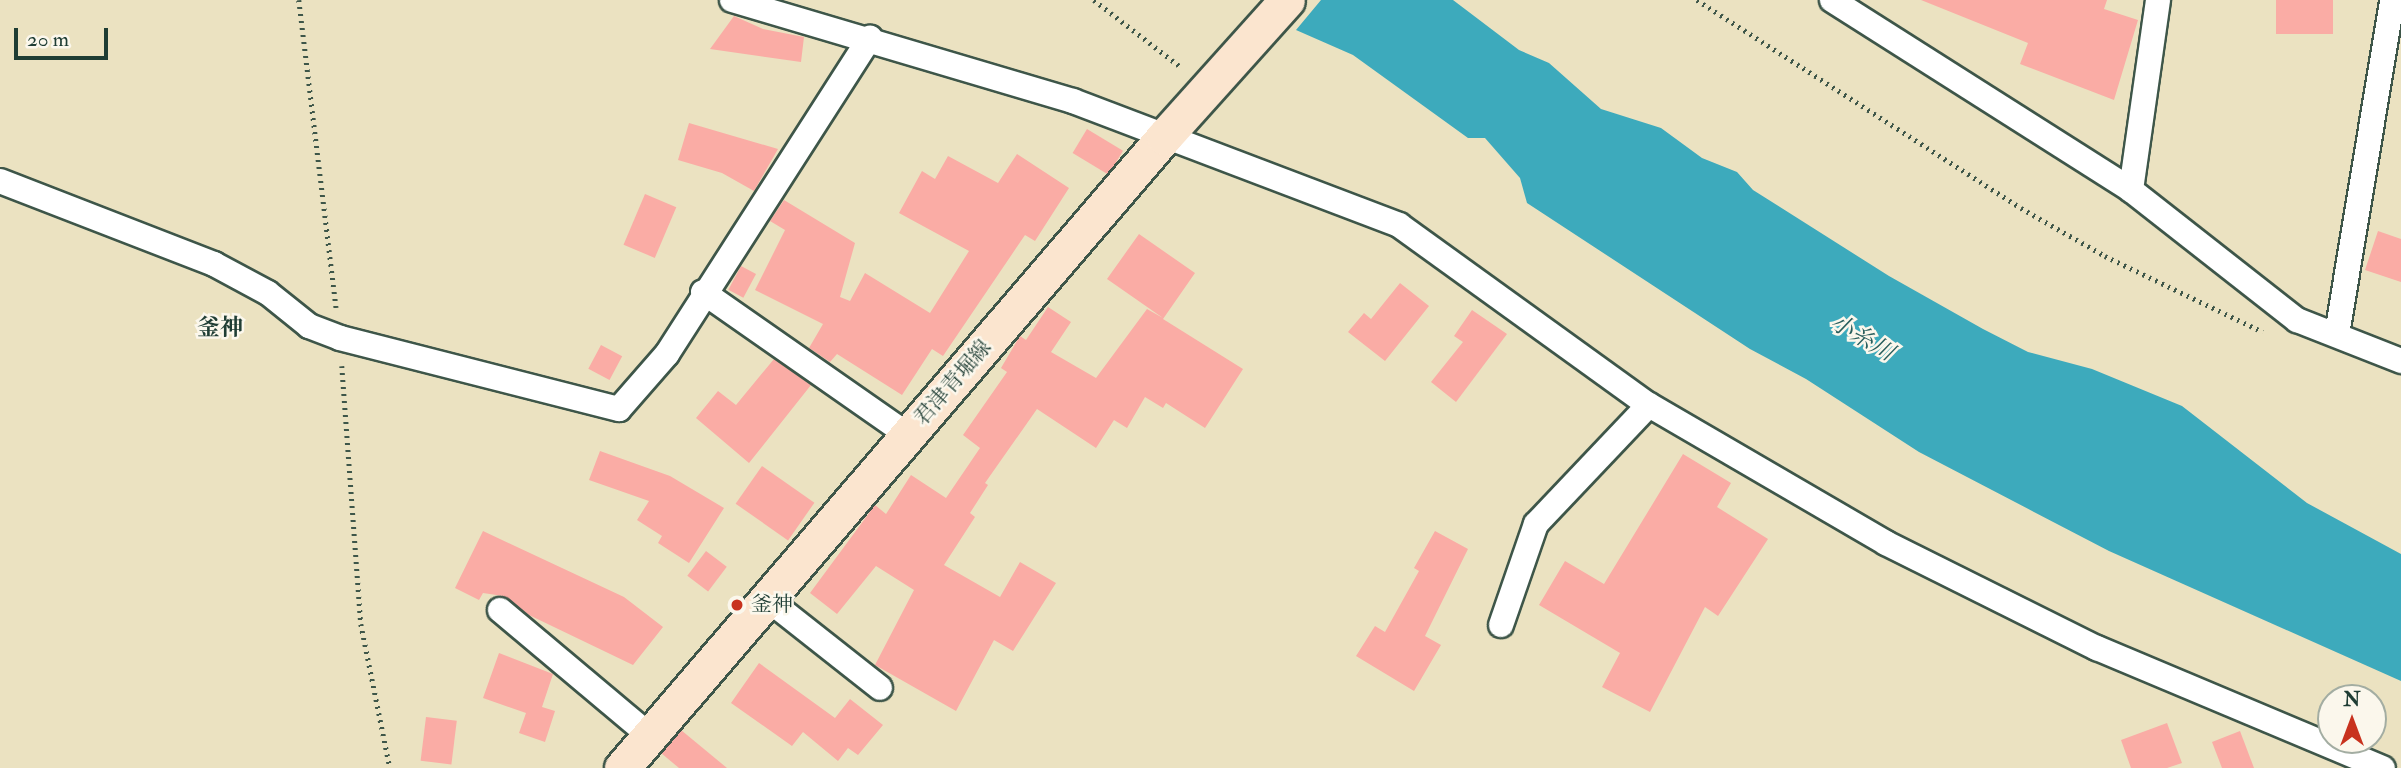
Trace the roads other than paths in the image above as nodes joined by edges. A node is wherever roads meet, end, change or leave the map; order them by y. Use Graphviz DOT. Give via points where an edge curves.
graph roads {
  1 [pos="732,0"];
  2 [pos="1287,0"];
  3 [pos="1832,0"];
  4 [pos="2158,0"];
  5 [pos="2392,0"];
  6 [pos="870,38"];
  7 [pos="2390,87"];
  8 [pos="1164,137"];
  9 [pos="0,181"];
  10 [pos="2131,190"];
  11 [pos="703,292"];
  12 [pos="2337,334"];
  13 [pos="2401,361"];
  14 [pos="1649,405"];
  15 [pos="908,435"];
  16 [pos="770,601"];
  17 [pos="500,610"];
  18 [pos="1501,625"];
  19 [pos="880,688"];
  20 [pos="650,736"];
  21 [pos="622,768"];
  22 [pos="2383,768"];
  1 -- 6 [label="street"];
  2 -- 8 [label="main road, 君津青堀線"];
  3 -- 10 [label="street"];
  4 -- 10 [label="street"];
  5 -- 7 [label="street"];
  6 -- 8 [label="street" via="1073,101"];
  6 -- 11 [label="street" via="827,110"];
  7 -- 12 [label="street"];
  8 -- 14 [label="street" via="1399,225"];
  8 -- 15 [label="main road, 君津青堀線"];
  9 -- 11 [label="street" via="214,264 268,293 309,326 340,338 619,409 667,354"];
  10 -- 12 [label="street" via="2297,320"];
  11 -- 15 [label="street"];
  12 -- 13 [label="street"];
  14 -- 18 [label="street" via="1536,524"];
  14 -- 22 [label="street" via="1886,543 2059,629"];
  15 -- 16 [label="main road, 君津青堀線"];
  16 -- 19 [label="street"];
  16 -- 20 [label="main road, 君津青堀線"];
  17 -- 20 [label="street"];
  20 -- 21 [label="main road, 君津青堀線"];
}
